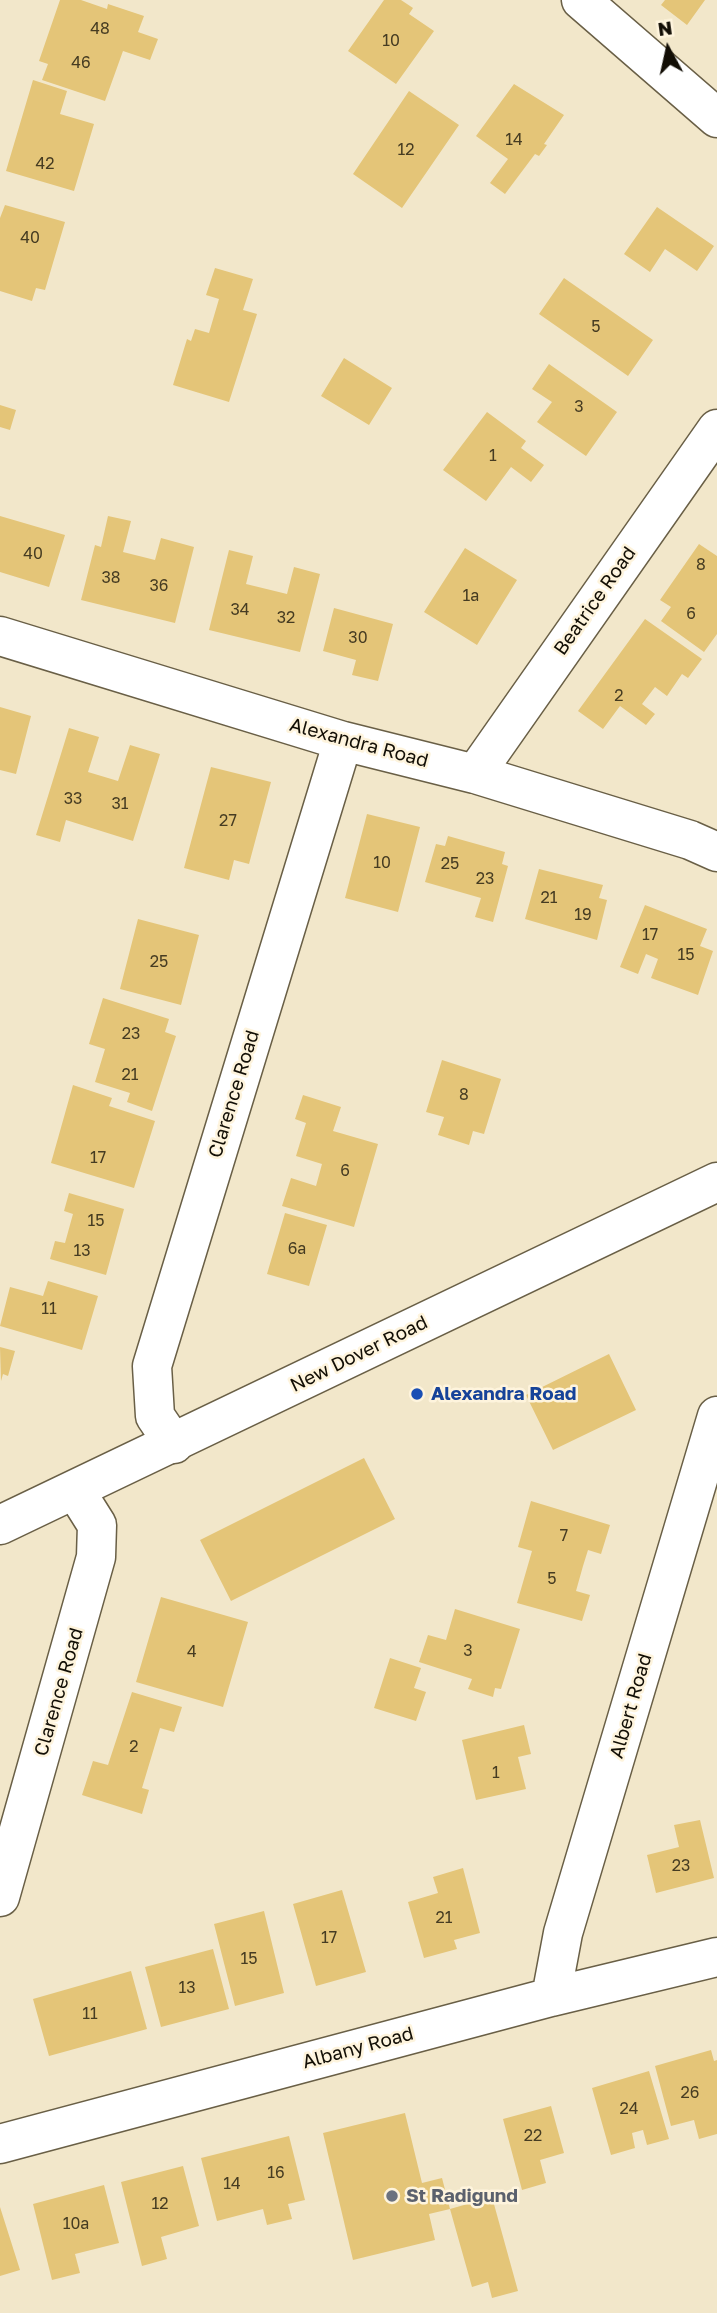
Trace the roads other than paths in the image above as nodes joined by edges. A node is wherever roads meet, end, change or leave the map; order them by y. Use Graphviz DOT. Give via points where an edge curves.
graph roads {
  1 [pos="581,0"];
  2 [pos="717,118"];
  3 [pos="717,429"];
  4 [pos="0,635"];
  5 [pos="343,741"];
  6 [pos="475,775"];
  7 [pos="717,852"];
  8 [pos="717,1182"];
  9 [pos="717,1416"];
  10 [pos="174,1444"];
  11 [pos="75,1490"];
  12 [pos="0,1525"];
  13 [pos="0,1897"];
  14 [pos="717,1957"];
  15 [pos="551,1997"];
  16 [pos="0,2144"];
  1 -- 2 [label="street"];
  3 -- 6 [label="street, Beatrice Road"];
  4 -- 5 [label="street, Alexandra Road"];
  5 -- 6 [label="street, Alexandra Road"];
  5 -- 10 [label="street, Clarence Road" via="152,1366 155,1416"];
  6 -- 7 [label="street, Alexandra Road"];
  8 -- 10 [label="street, New Dover Road"];
  9 -- 15 [label="street, Albert Road" via="563,1933"];
  10 -- 11 [label="street, New Dover Road"];
  11 -- 12 [label="street, New Dover Road"];
  11 -- 13 [label="street, Clarence Road" via="97,1525 96,1557"];
  14 -- 15 [label="street, Albany Road"];
  15 -- 16 [label="street, Albany Road"];
}
